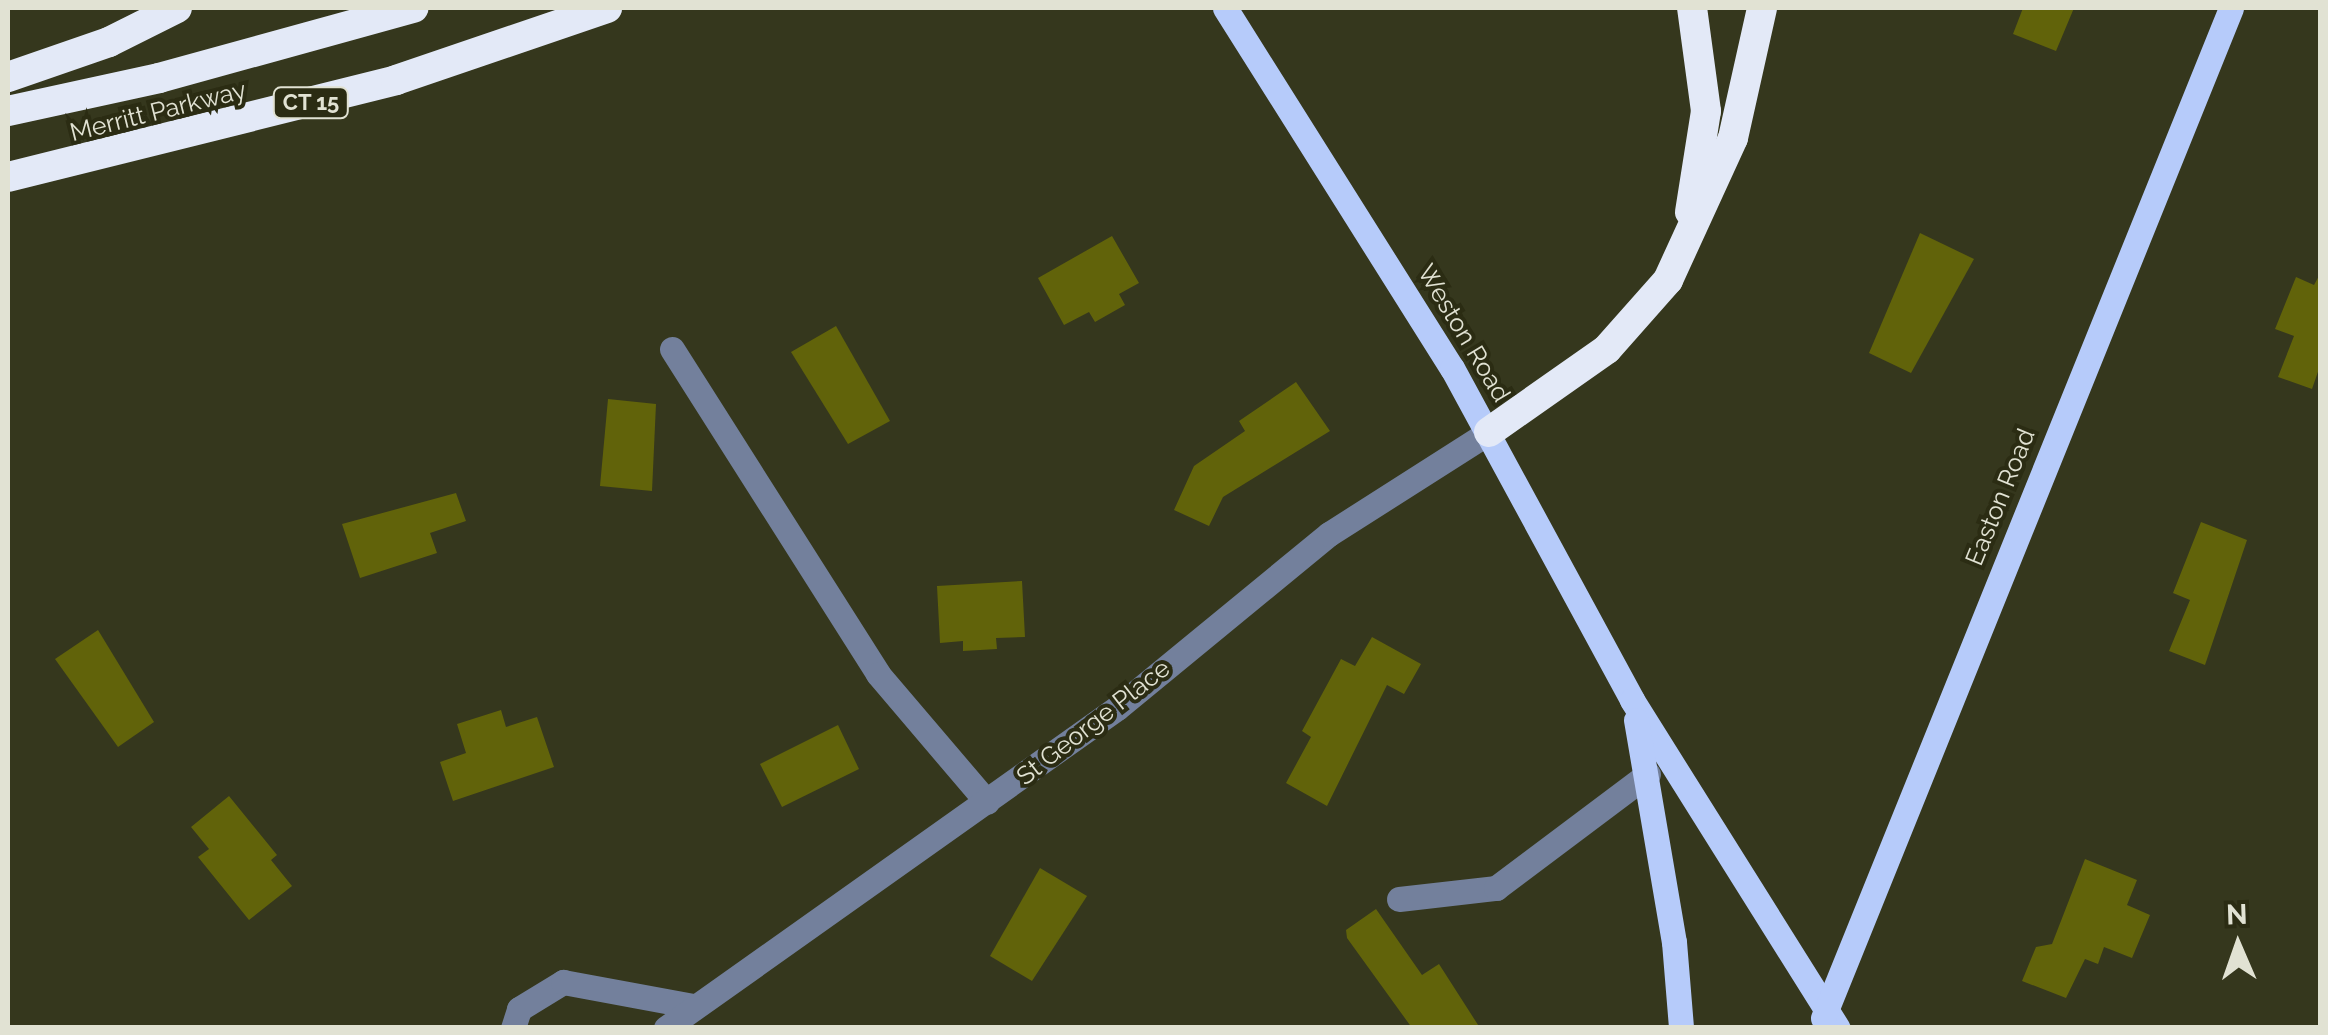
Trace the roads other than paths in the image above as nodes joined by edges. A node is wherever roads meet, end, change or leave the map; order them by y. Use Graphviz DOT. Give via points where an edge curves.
graph roads {
  1 [pos="177,8"];
  2 [pos="414,8"];
  3 [pos="608,8"];
  4 [pos="1225,8"];
  5 [pos="1692,8"];
  6 [pos="1762,8"];
  7 [pos="2231,8"];
  8 [pos="8,77"];
  9 [pos="8,111"];
  10 [pos="8,177"];
  11 [pos="1682,254"];
  12 [pos="672,349"];
  13 [pos="1489,432"];
  14 [pos="1632,700"];
  15 [pos="1648,774"];
  16 [pos="987,802"];
  17 [pos="1400,899"];
  18 [pos="692,1006"];
  19 [pos="1828,1021"];
  20 [pos="513,1028"];
  21 [pos="666,1028"];
  22 [pos="1681,1028"];
  1 -- 8 [label="highway" via="94,48"];
  2 -- 9 [label="highway, Merritt Parkway / CT 15" via="177,74"];
  3 -- 10 [label="highway, Merritt Parkway / CT 15" via="396,80"];
  4 -- 13 [label="main road, Weston Road"];
  5 -- 11 [label="highway" via="1706,111"];
  6 -- 11 [label="highway" via="1733,138"];
  7 -- 19 [label="main road, Easton Road"];
  11 -- 13 [label="highway" via="1650,307 1607,349"];
  12 -- 16 [label="street" via="878,674"];
  13 -- 14 [label="main road, Weston Road"];
  13 -- 16 [label="street, St George Place" via="1329,534 1116,708"];
  14 -- 15 [label="main road, Weston Road"];
  14 -- 19 [label="main road, Weston Road"];
  15 -- 17 [label="street" via="1496,888"];
  15 -- 22 [label="main road, Weston Road"];
  16 -- 18 [label="street, St George Place"];
  18 -- 20 [label="street" via="604,984 564,982 519,1008"];
  18 -- 21 [label="street, St George Place"];
}
